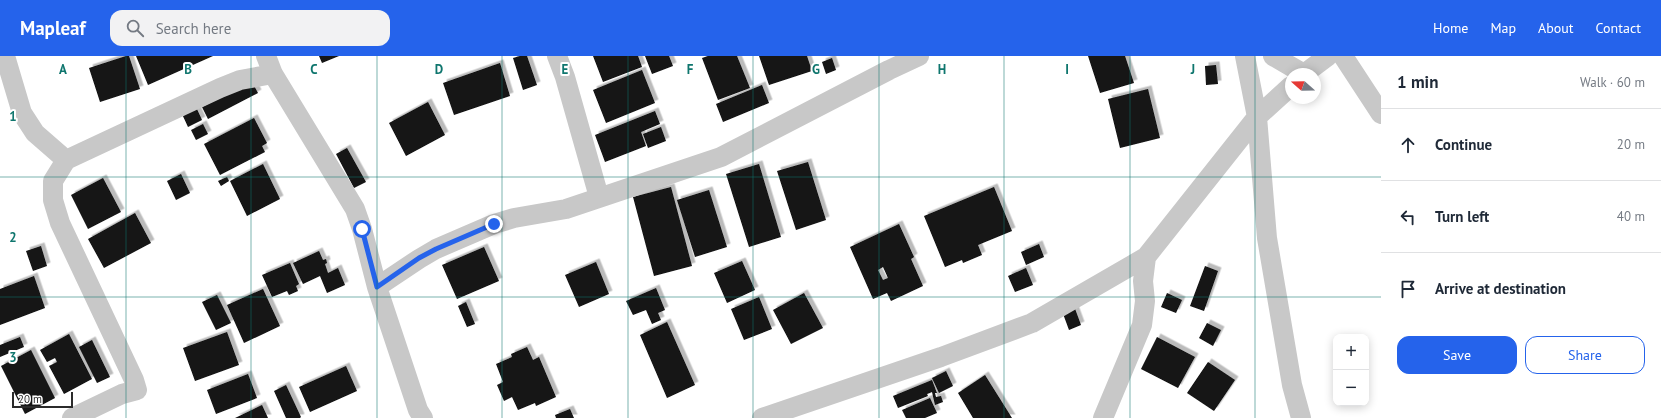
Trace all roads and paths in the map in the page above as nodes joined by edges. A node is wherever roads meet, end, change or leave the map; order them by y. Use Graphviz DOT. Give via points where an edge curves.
graph roads {
  1 [pos="5,56"];
  2 [pos="557,56"];
  3 [pos="919,56"];
  4 [pos="1245,56"];
  5 [pos="1273,56"];
  6 [pos="1328,56"];
  7 [pos="1343,56"];
  8 [pos="270,65"];
  9 [pos="1294,68"];
  10 [pos="1312,68"];
  11 [pos="1285,91"];
  12 [pos="1381,114"];
  13 [pos="1257,117"];
  14 [pos="66,160"];
  15 [pos="599,197"];
  16 [pos="1146,257"];
  17 [pos="377,287"];
  18 [pos="72,418"];
  19 [pos="423,418"];
  20 [pos="762,418"];
  21 [pos="1103,418"];
  22 [pos="1301,418"];
  1 -- 14 [label="street" via="22,113 35,133"];
  2 -- 15 [label="street"];
  3 -- 15 [label="street" via="721,158"];
  4 -- 13 [label="street"];
  5 -- 9 [label="street"];
  6 -- 10 [label="street"];
  7 -- 12 [label="street"];
  8 -- 14 [label="street"];
  8 -- 17 [label="street" via="355,209"];
  11 -- 13 [label="street"];
  13 -- 16 [label="street"];
  13 -- 22 [label="street" via="1267,238 1292,385"];
  14 -- 18 [label="street" via="53,181 53,200 60,223 134,380 136,390"];
  15 -- 17 [label="street" via="566,209 494,224 419,258"];
  16 -- 20 [label="street" via="1032,323 941,358"];
  16 -- 21 [label="street" via="1146,300 1142,325"];
  17 -- 19 [label="street" via="418,410"];
}
